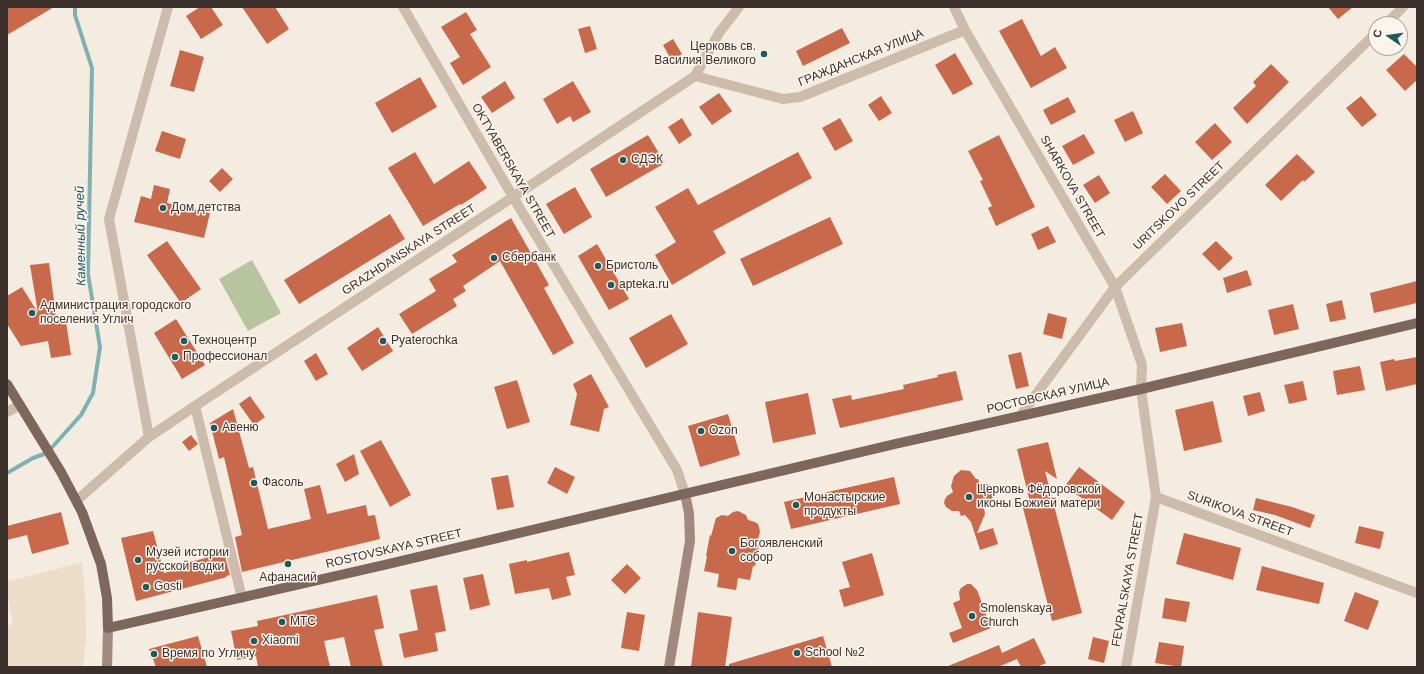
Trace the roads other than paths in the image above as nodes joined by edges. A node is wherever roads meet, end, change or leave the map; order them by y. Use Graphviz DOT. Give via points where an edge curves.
graph roads {
  1 [pos="168,7"];
  2 [pos="403,7"];
  3 [pos="739,7"];
  4 [pos="954,7"];
  5 [pos="1403,7"];
  6 [pos="1394,16"];
  7 [pos="965,30"];
  8 [pos="1368,41"];
  9 [pos="695,76"];
  10 [pos="513,198"];
  11 [pos="1115,286"];
  12 [pos="1417,324"];
  13 [pos="7,384"];
  14 [pos="1140,389"];
  15 [pos="20,405"];
  16 [pos="194,406"];
  17 [pos="7,412"];
  18 [pos="1021,415"];
  19 [pos="149,437"];
  20 [pos="685,494"];
  21 [pos="1156,497"];
  22 [pos="76,501"];
  23 [pos="1417,593"];
  24 [pos="242,598"];
  25 [pos="108,628"];
  26 [pos="107,667"];
  27 [pos="669,667"];
  28 [pos="1126,667"];
  1 -- 19 [label="street" via="109,220"];
  2 -- 10 [label="street, OKTYABERSKAYA STREET"];
  3 -- 9 [label="street, GRAZHDANSKAYA STREET" via="719,33"];
  4 -- 7 [label="street, SHARKOVA STREET"];
  5 -- 6 [label="street"];
  7 -- 9 [label="street, ГРАЖДАНСКАЯ УЛИЦА" via="800,97 783,99"];
  7 -- 11 [label="street, SHARKOVA STREET"];
  8 -- 11 [label="street, URITSKOVO STREET"];
  9 -- 10 [label="street, GRAZHDANSKAYA STREET"];
  10 -- 16 [label="street, GRAZHDANSKAYA STREET"];
  10 -- 20 [label="street, OKTYABERSKAYA STREET" via="677,470"];
  11 -- 14 [label="street, SHARKOVA STREET" via="1142,364"];
  11 -- 18 [label="street, URITSKOVO STREET"];
  12 -- 14 [label="main road, РОСТОВСКАЯ УЛИЦА"];
  13 -- 15 [label="main road"];
  14 -- 18 [label="main road, РОСТОВСКАЯ УЛИЦА"];
  14 -- 21 [label="street"];
  15 -- 17 [label="street"];
  15 -- 22 [label="main road"];
  16 -- 19 [label="street, GRAZHDANSKAYA STREET"];
  16 -- 24 [label="street"];
  18 -- 20 [label="main road, РОСТОВСКАЯ УЛИЦА"];
  19 -- 22 [label="street, GRAZHDANSKAYA STREET"];
  20 -- 24 [label="main road, ROSTOVSKAYA STREET"];
  20 -- 27 [label="main road" via="690,541"];
  21 -- 23 [label="street, SURIKOVA STREET"];
  21 -- 28 [label="street, FEVRALSKAYA STREET"];
  22 -- 25 [label="main road" via="101,564 107,598"];
  24 -- 25 [label="main road, ROSTOVSKAYA STREET"];
  25 -- 26 [label="main road"];
}
